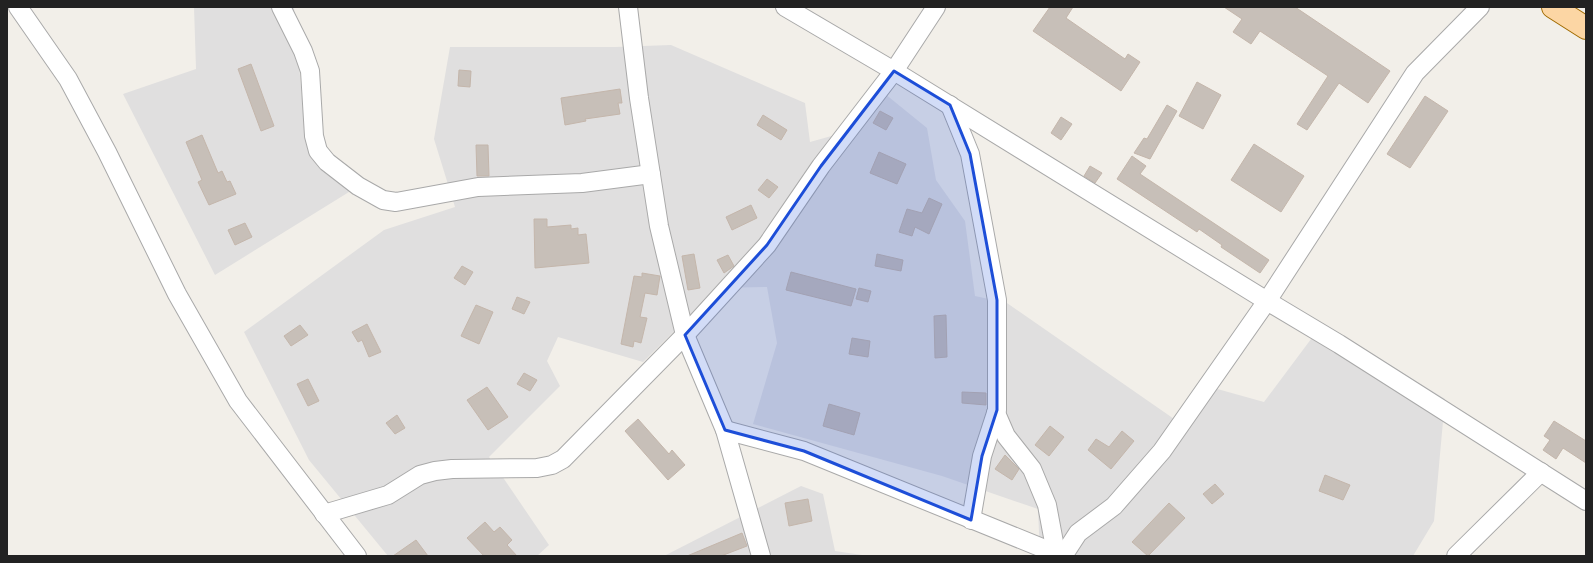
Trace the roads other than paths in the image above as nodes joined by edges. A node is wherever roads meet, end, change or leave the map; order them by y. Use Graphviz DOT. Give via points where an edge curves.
graph roads {
  1 [pos="18,7"];
  2 [pos="281,7"];
  3 [pos="628,7"];
  4 [pos="785,7"];
  5 [pos="936,7"];
  6 [pos="1480,7"];
  7 [pos="1553,7"];
  8 [pos="1586,28"];
  9 [pos="894,71"];
  10 [pos="950,106"];
  11 [pos="651,174"];
  12 [pos="1267,301"];
  13 [pos="685,335"];
  14 [pos="996,413"];
  15 [pos="725,430"];
  16 [pos="1541,472"];
  17 [pos="1586,501"];
  18 [pos="324,514"];
  19 [pos="971,520"];
  20 [pos="1060,555"];
  21 [pos="357,556"];
  22 [pos="761,556"];
  23 [pos="1456,556"];
  1 -- 18 [label="street" via="68,79 177,294 238,401"];
  2 -- 11 [label="street" via="310,71 314,136 318,151 326,162 358,186 383,200 396,202 478,187 582,183"];
  3 -- 11 [label="street"];
  4 -- 9 [label="street"];
  5 -- 9 [label="street"];
  6 -- 12 [label="street" via="1415,73"];
  7 -- 8 [label="main road"];
  9 -- 10 [label="street"];
  9 -- 13 [label="street" via="821,166 767,244"];
  10 -- 12 [label="street"];
  10 -- 14 [label="street" via="970,154 997,300"];
  11 -- 13 [label="street" via="659,226"];
  12 -- 16 [label="street"];
  12 -- 20 [label="street" via="1162,451 1114,506 1078,533"];
  13 -- 15 [label="street"];
  13 -- 18 [label="street" via="562,459 552,465 537,468 435,471 420,475 388,495"];
  14 -- 19 [label="street" via="982,456"];
  14 -- 20 [label="street" via="1006,436 1032,469 1047,506"];
  15 -- 19 [label="street" via="804,451"];
  15 -- 22 [label="street"];
  16 -- 17 [label="street"];
  16 -- 23 [label="street"];
  18 -- 21 [label="street"];
  19 -- 20 [label="street"];
}
